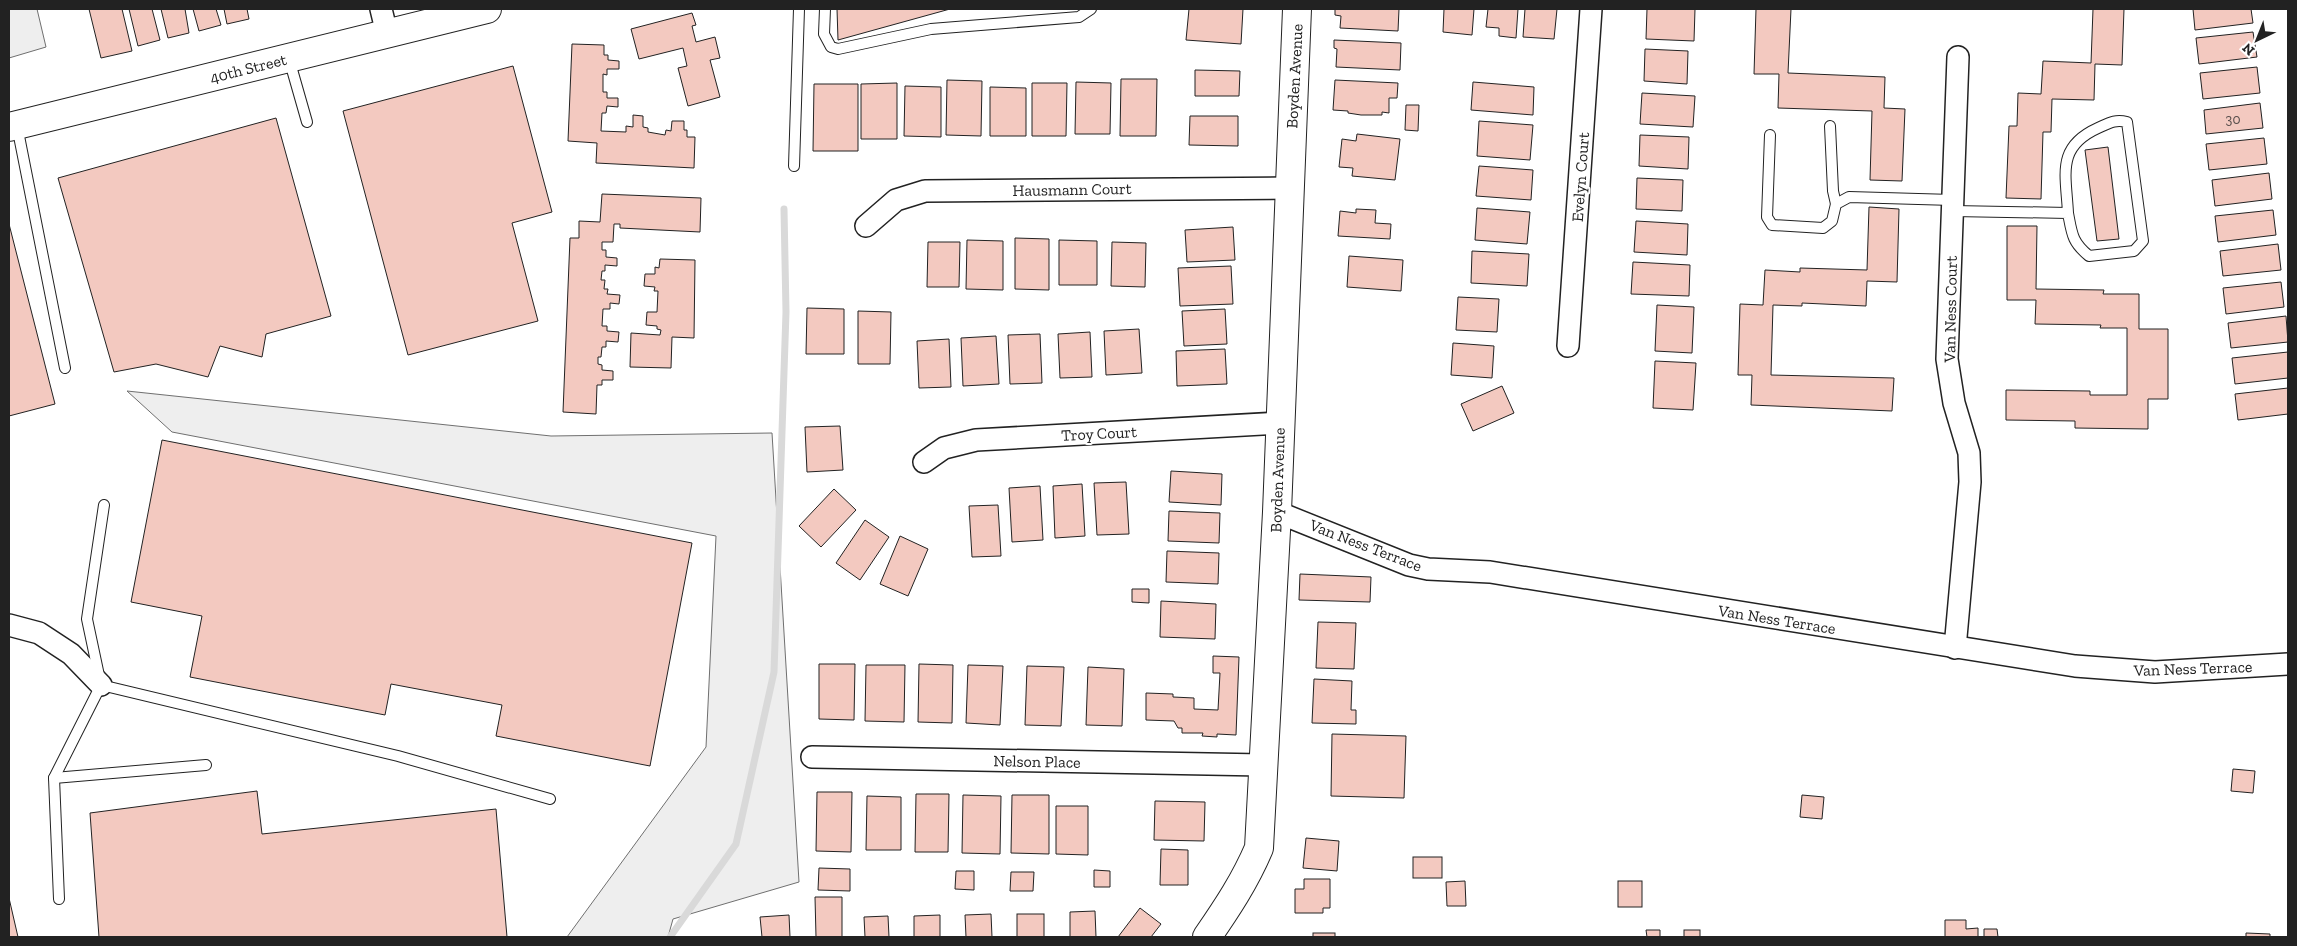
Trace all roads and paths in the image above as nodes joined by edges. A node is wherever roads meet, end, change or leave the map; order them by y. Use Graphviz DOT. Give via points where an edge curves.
graph roads {
  1 [pos="487,9"];
  2 [pos="799,9"];
  3 [pos="825,9"];
  4 [pos="1091,9"];
  5 [pos="1297,9"];
  6 [pos="1591,9"];
  7 [pos="384,21"];
  8 [pos="1958,57"];
  9 [pos="289,58"];
  10 [pos="307,122"];
  11 [pos="13,126"];
  12 [pos="1830,126"];
  13 [pos="1770,135"];
  14 [pos="794,166"];
  15 [pos="1289,188"];
  16 [pos="1836,204"];
  17 [pos="1953,206"];
  18 [pos="2068,213"];
  19 [pos="866,226"];
  20 [pos="1568,346"];
  21 [pos="64,368"];
  22 [pos="1279,423"];
  23 [pos="924,462"];
  24 [pos="104,505"];
  25 [pos="1277,512"];
  26 [pos="9,624"];
  27 [pos="1955,648"];
  28 [pos="2288,664"];
  29 [pos="101,685"];
  30 [pos="812,757"];
  31 [pos="206,765"];
  32 [pos="1263,765"];
  33 [pos="54,778"];
  34 [pos="550,799"];
  35 [pos="59,899"];
  36 [pos="1207,937"];
  1 -- 7 [label="street, 40th Street"];
  2 -- 14 [label="lane"];
  3 -- 4 [label="lane" via="824,34 831,47 838,49 931,29 1079,17"];
  5 -- 15 [label="street, Boyden Avenue"];
  6 -- 20 [label="street, Evelyn Court"];
  7 -- 9 [label="street, 40th Street"];
  8 -- 17 [label="street, Van Ness Court"];
  9 -- 10 [label="lane"];
  9 -- 11 [label="street, 40th Street"];
  11 -- 21 [label="lane"];
  12 -- 16 [label="lane"];
  13 -- 16 [label="lane" via="1767,217 1772,225 1823,228 1832,221"];
  15 -- 19 [label="street, Hausmann Court" via="925,191 896,200"];
  15 -- 22 [label="street, Boyden Avenue"];
  16 -- 17 [label="lane" via="1849,197"];
  17 -- 18 [label="lane"];
  17 -- 27 [label="street, Van Ness Court" via="1947,359 1954,403 1969,453 1970,482"];
  18 -- 18 [label="lane" via="2072,237 2089,256 2134,251 2143,242 2127,122 2116,119 2077,139 2066,156"];
  22 -- 23 [label="street, Troy Court" via="976,440 944,448"];
  22 -- 25 [label="street, Boyden Avenue"];
  24 -- 29 [label="lane" via="88,619"];
  25 -- 27 [label="street, Van Ness Terrace" via="1409,565 1428,569 1490,572"];
  25 -- 32 [label="street, Boyden Avenue"];
  26 -- 29 [label="street" via="39,633 71,654"];
  27 -- 28 [label="street, Van Ness Terrace" via="2075,666 2155,672"];
  29 -- 33 [label="lane"];
  29 -- 34 [label="lane" via="398,756"];
  30 -- 32 [label="street, Nelson Place"];
  31 -- 33 [label="lane"];
  32 -- 36 [label="street, Boyden Avenue" via="1259,848 1236,895"];
  33 -- 35 [label="lane"];
}
